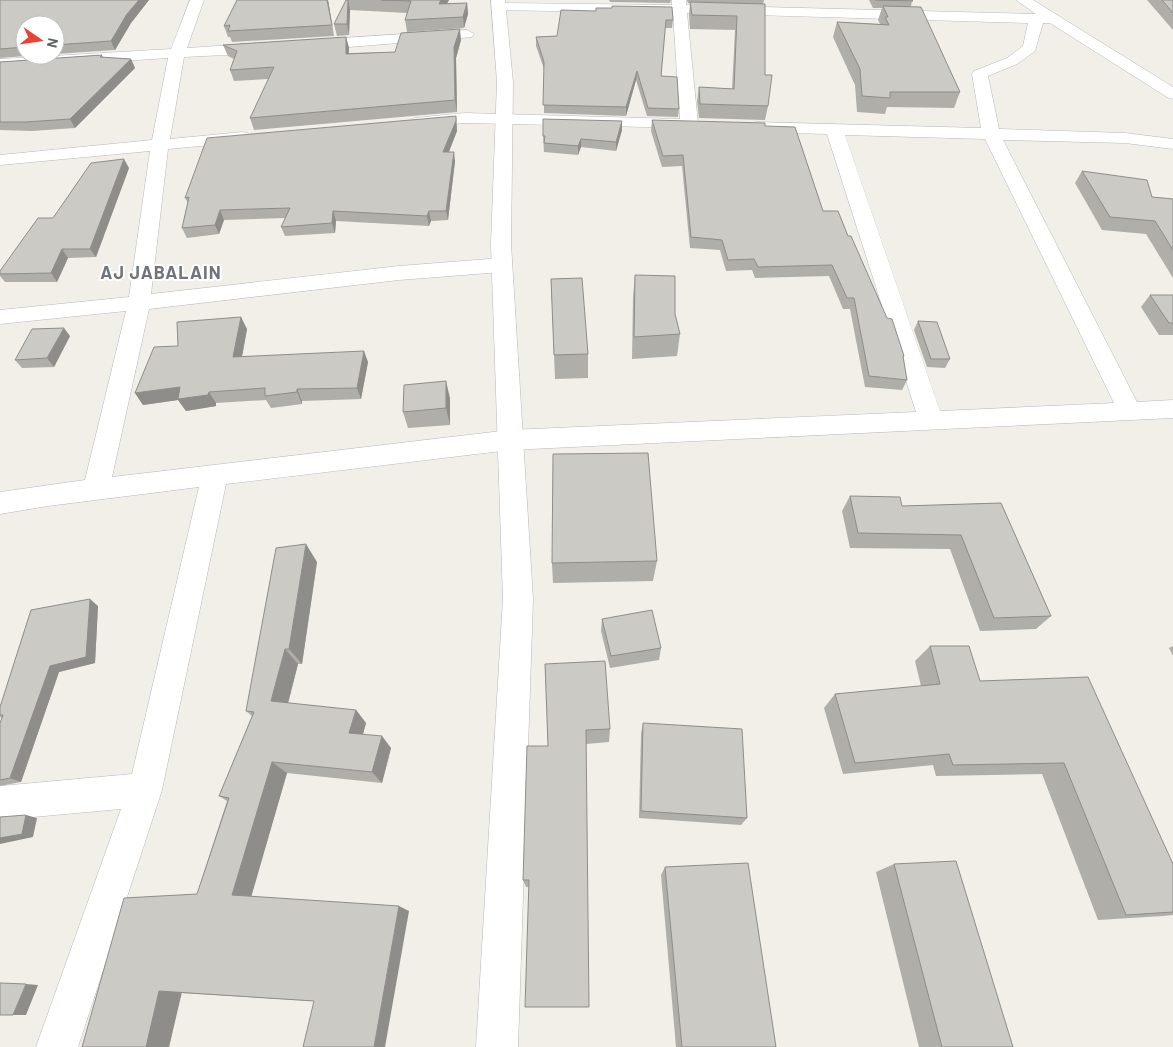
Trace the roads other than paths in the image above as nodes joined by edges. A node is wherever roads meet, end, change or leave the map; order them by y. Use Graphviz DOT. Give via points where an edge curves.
graph roads {
  1 [pos="197,0"];
  2 [pos="1023,0"];
  3 [pos="499,4"];
  4 [pos="680,4"];
  5 [pos="1045,20"];
  6 [pos="467,34"];
  7 [pos="176,54"];
  8 [pos="0,64"];
  9 [pos="1173,94"];
  10 [pos="504,119"];
  11 [pos="406,123"];
  12 [pos="689,124"];
  13 [pos="708,125"];
  14 [pos="737,126"];
  15 [pos="834,129"];
  16 [pos="991,134"];
  17 [pos="258,136"];
  18 [pos="160,144"];
  19 [pos="1173,144"];
  20 [pos="0,160"];
  21 [pos="502,265"];
  22 [pos="139,303"];
  23 [pos="0,317"];
  24 [pos="1173,409"];
  25 [pos="1130,411"];
  26 [pos="931,420"];
  27 [pos="510,440"];
  28 [pos="215,475"];
  29 [pos="96,489"];
  30 [pos="0,503"];
  31 [pos="144,790"];
  32 [pos="0,803"];
  33 [pos="57,1047"];
  34 [pos="497,1047"];
  1 -- 7 [label="street"];
  2 -- 5 [label="street"];
  3 -- 4 [label="street"];
  3 -- 10 [label="street" via="505,82"];
  4 -- 5 [label="street"];
  4 -- 12 [label="street"];
  5 -- 9 [label="street"];
  5 -- 16 [label="street" via="1030,48 1012,61 980,74"];
  6 -- 7 [label="street"];
  7 -- 8 [label="street"];
  7 -- 18 [label="street"];
  10 -- 11 [label="street" via="465,118"];
  10 -- 12 [label="street"];
  10 -- 21 [label="street"];
  12 -- 13 [label="street"];
  14 -- 15 [label="street"];
  15 -- 16 [label="street"];
  15 -- 26 [label="street"];
  16 -- 19 [label="street" via="1125,138"];
  16 -- 25 [label="street"];
  17 -- 18 [label="street"];
  18 -- 20 [label="street"];
  18 -- 22 [label="street"];
  21 -- 22 [label="street" via="399,273"];
  21 -- 27 [label="street"];
  22 -- 23 [label="street"];
  22 -- 29 [label="street"];
  24 -- 25 [label="street"];
  25 -- 26 [label="street"];
  26 -- 27 [label="street"];
  27 -- 28 [label="street"];
  27 -- 34 [label="street" via="518,599"];
  28 -- 29 [label="street"];
  28 -- 31 [label="street"];
  29 -- 30 [label="street"];
  31 -- 32 [label="street"];
  31 -- 33 [label="street"];
}
